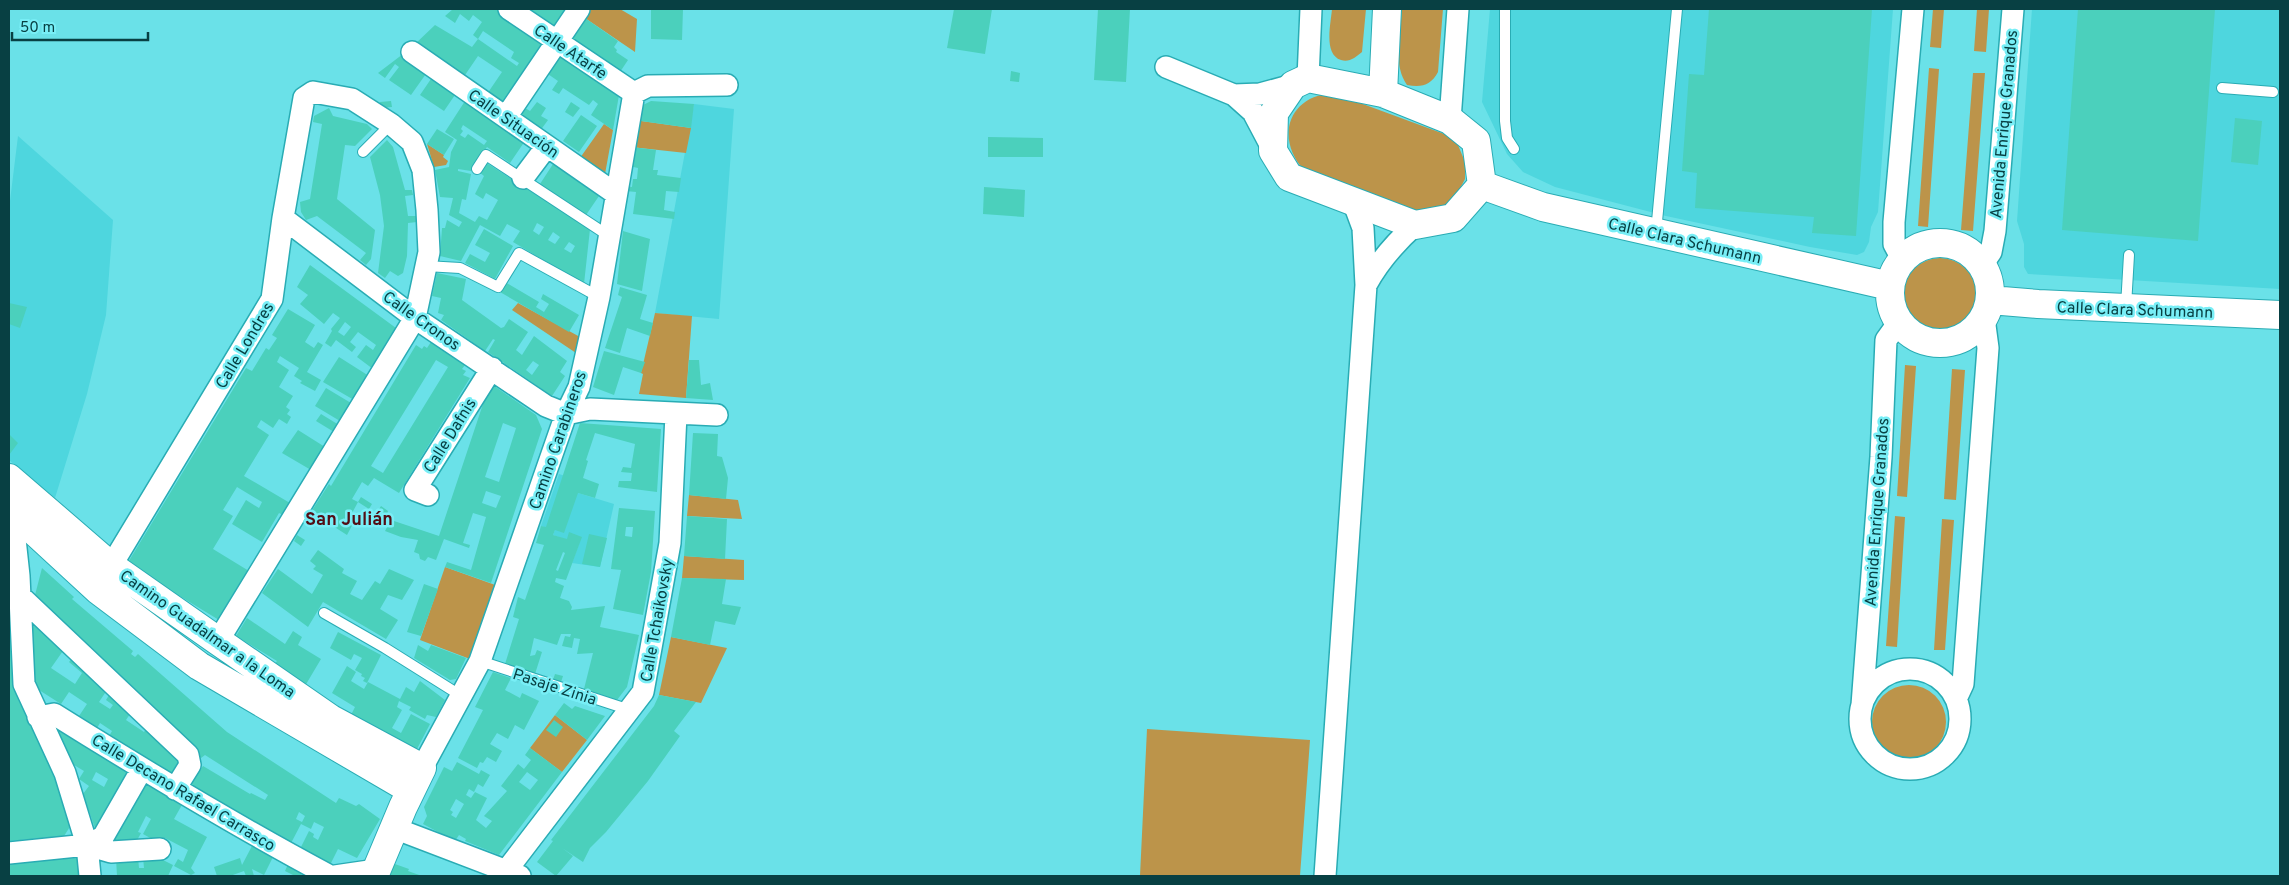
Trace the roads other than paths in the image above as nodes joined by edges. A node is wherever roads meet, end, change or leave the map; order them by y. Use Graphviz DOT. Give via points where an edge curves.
graph roads {
  1 [pos="509,9"];
  2 [pos="579,9"];
  3 [pos="1311,9"];
  4 [pos="1387,9"];
  5 [pos="1458,9"];
  6 [pos="1505,9"];
  7 [pos="1677,9"];
  8 [pos="1912,9"];
  9 [pos="2013,9"];
  10 [pos="557,41"];
  11 [pos="412,52"];
  12 [pos="1166,67"];
  13 [pos="1300,81"];
  14 [pos="728,85"];
  15 [pos="2222,88"];
  16 [pos="2273,92"];
  17 [pos="634,93"];
  18 [pos="1383,93"];
  19 [pos="1234,95"];
  20 [pos="506,117"];
  21 [pos="1450,120"];
  22 [pos="391,124"];
  23 [pos="547,146"];
  24 [pos="1514,149"];
  25 [pos="1273,151"];
  26 [pos="363,152"];
  27 [pos="477,169"];
  28 [pos="523,178"];
  29 [pos="1482,185"];
  30 [pos="616,194"];
  31 [pos="1354,201"];
  32 [pos="283,218"];
  33 [pos="1415,225"];
  34 [pos="1656,233"];
  35 [pos="609,236"];
  36 [pos="2130,255"];
  37 [pos="1902,259"];
  38 [pos="426,266"];
  39 [pos="1982,266"];
  40 [pos="1366,285"];
  41 [pos="1890,286"];
  42 [pos="599,297"];
  43 [pos="2126,308"];
  44 [pos="1987,309"];
  45 [pos="2280,315"];
  46 [pos="415,318"];
  47 [pos="1899,322"];
  48 [pos="492,368"];
  49 [pos="566,414"];
  50 [pos="676,414"];
  51 [pos="717,415"];
  52 [pos="9,478"];
  53 [pos="428,495"];
  54 [pos="12,511"];
  55 [pos="111,566"];
  56 [pos="20,596"];
  57 [pos="324,613"];
  58 [pos="218,641"];
  59 [pos="480,661"];
  60 [pos="463,697"];
  61 [pos="1956,699"];
  62 [pos="1862,705"];
  63 [pos="630,710"];
  64 [pos="38,717"];
  65 [pos="142,769"];
  66 [pos="417,779"];
  67 [pos="175,790"];
  68 [pos="394,828"];
  69 [pos="87,845"];
  70 [pos="160,849"];
  71 [pos="9,853"];
  72 [pos="375,873"];
  73 [pos="513,873"];
  74 [pos="90,876"];
  75 [pos="330,876"];
  76 [pos="335,876"];
  77 [pos="1325,876"];
  1 -- 10 [label="street, Calle Atarfe"];
  2 -- 10 [label="street"];
  3 -- 13 [label="street"];
  4 -- 18 [label="main road"];
  5 -- 21 [label="street"];
  6 -- 24 [label="lane" via="1505,121 1507,138"];
  7 -- 34 [label="lane"];
  8 -- 37 [label="street" via="1894,222 1894,244"];
  9 -- 39 [label="street, Avenida Enrique Granados" via="1995,231 1991,252"];
  10 -- 17 [label="street, Calle Atarfe"];
  10 -- 20 [label="street"];
  11 -- 20 [label="street, Calle Situación"];
  12 -- 19 [label="street"];
  13 -- 18 [label="main road"];
  13 -- 19 [label="street" via="1260,94"];
  13 -- 25 [label="main road" via="1274,114"];
  14 -- 17 [label="street" via="648,86"];
  15 -- 16 [label="lane"];
  17 -- 30 [label="street, Camino Carabineros"];
  18 -- 21 [label="main road"];
  19 -- 25 [label="street" via="1253,112"];
  20 -- 23 [label="street, Calle Situación"];
  21 -- 29 [label="main road" via="1476,141"];
  22 -- 26 [label="lane"];
  22 -- 32 [label="street, Calle Londres" via="352,99 313,92 304,98"];
  22 -- 38 [label="street" via="412,142 422,170 429,252"];
  23 -- 28 [label="street"];
  23 -- 30 [label="street, Calle Situación"];
  25 -- 31 [label="main road" via="1289,176"];
  27 -- 28 [label="lane" via="486,155"];
  28 -- 35 [label="lane"];
  29 -- 33 [label="main road" via="1453,218"];
  29 -- 34 [label="main road, Calle Clara Schumann" via="1544,207"];
  30 -- 35 [label="street, Camino Carabineros"];
  31 -- 33 [label="main road"];
  31 -- 40 [label="street" via="1363,228"];
  32 -- 46 [label="street, Calle Cronos"];
  32 -- 55 [label="street, Calle Londres" via="272,299"];
  33 -- 40 [label="street" via="1376,266"];
  34 -- 41 [label="main road, Calle Clara Schumann"];
  35 -- 42 [label="street, Camino Carabineros"];
  36 -- 43 [label="lane"];
  37 -- 39 [label="main road" via="1914,249 1944,242 1972,254"];
  37 -- 41 [label="main road"];
  38 -- 42 [label="lane" via="460,268 498,287 519,252"];
  38 -- 46 [label="street"];
  39 -- 44 [label="main road" via="1988,276"];
  40 -- 77 [label="street"];
  41 -- 47 [label="main road" via="1890,299"];
  42 -- 49 [label="street, Camino Carabineros" via="578,387"];
  43 -- 44 [label="main road, Calle Clara Schumann" via="2038,304"];
  43 -- 45 [label="main road, Calle Clara Schumann"];
  44 -- 47 [label="main road" via="1974,331 1960,340 1943,344 1926,342"];
  44 -- 61 [label="street" via="1988,348 1963,684"];
  46 -- 48 [label="street, Calle Cronos"];
  46 -- 58 [label="street"];
  47 -- 62 [label="street, Avenida Enrique Granados" via="1886,340 1881,458"];
  48 -- 49 [label="street, Calle Cronos" via="546,406"];
  48 -- 53 [label="street, Calle Dafnis" via="415,490"];
  49 -- 50 [label="street" via="590,409"];
  49 -- 59 [label="street, Camino Carabineros"];
  50 -- 51 [label="street"];
  50 -- 63 [label="street, Calle Tchaikovsky" via="670,543 643,692"];
  52 -- 55 [label="main road, Camino Guadalmar a la Loma"];
  54 -- 56 [label="street"];
  54 -- 66 [label="main road, Camino Guadalmar a la Loma" via="98,590 200,666"];
  55 -- 58 [label="main road, Camino Guadalmar a la Loma"];
  56 -- 64 [label="street" via="24,684"];
  56 -- 67 [label="street" via="188,755 190,765"];
  57 -- 60 [label="lane"];
  58 -- 66 [label="main road, Camino Guadalmar a la Loma"];
  59 -- 60 [label="street, Camino Carabineros"];
  59 -- 63 [label="lane, Pasaje Zinia"];
  60 -- 66 [label="street, Camino Carabineros"];
  61 -- 62 [label="street" via="1936,676 1922,670 1907,669 1892,672 1879,680 1868,691"];
  61 -- 62 [label="street" via="1960,715 1952,745 1935,762 1913,769 1882,761 1870,750 1860,720"];
  63 -- 73 [label="street, Calle Tchaikovsky"];
  64 -- 65 [label="street, Calle Decano Rafael Carrasco" via="54,714"];
  64 -- 69 [label="street" via="65,773"];
  65 -- 67 [label="street, Calle Decano Rafael Carrasco"];
  65 -- 69 [label="street" via="103,837"];
  66 -- 68 [label="main road, Camino Carabineros"];
  67 -- 75 [label="street, Calle Decano Rafael Carrasco"];
  68 -- 72 [label="main road, Camino Carabineros"];
  68 -- 73 [label="street"];
  69 -- 70 [label="street" via="111,852"];
  69 -- 71 [label="street"];
  69 -- 74 [label="street"];
  72 -- 76 [label="street"];
}
